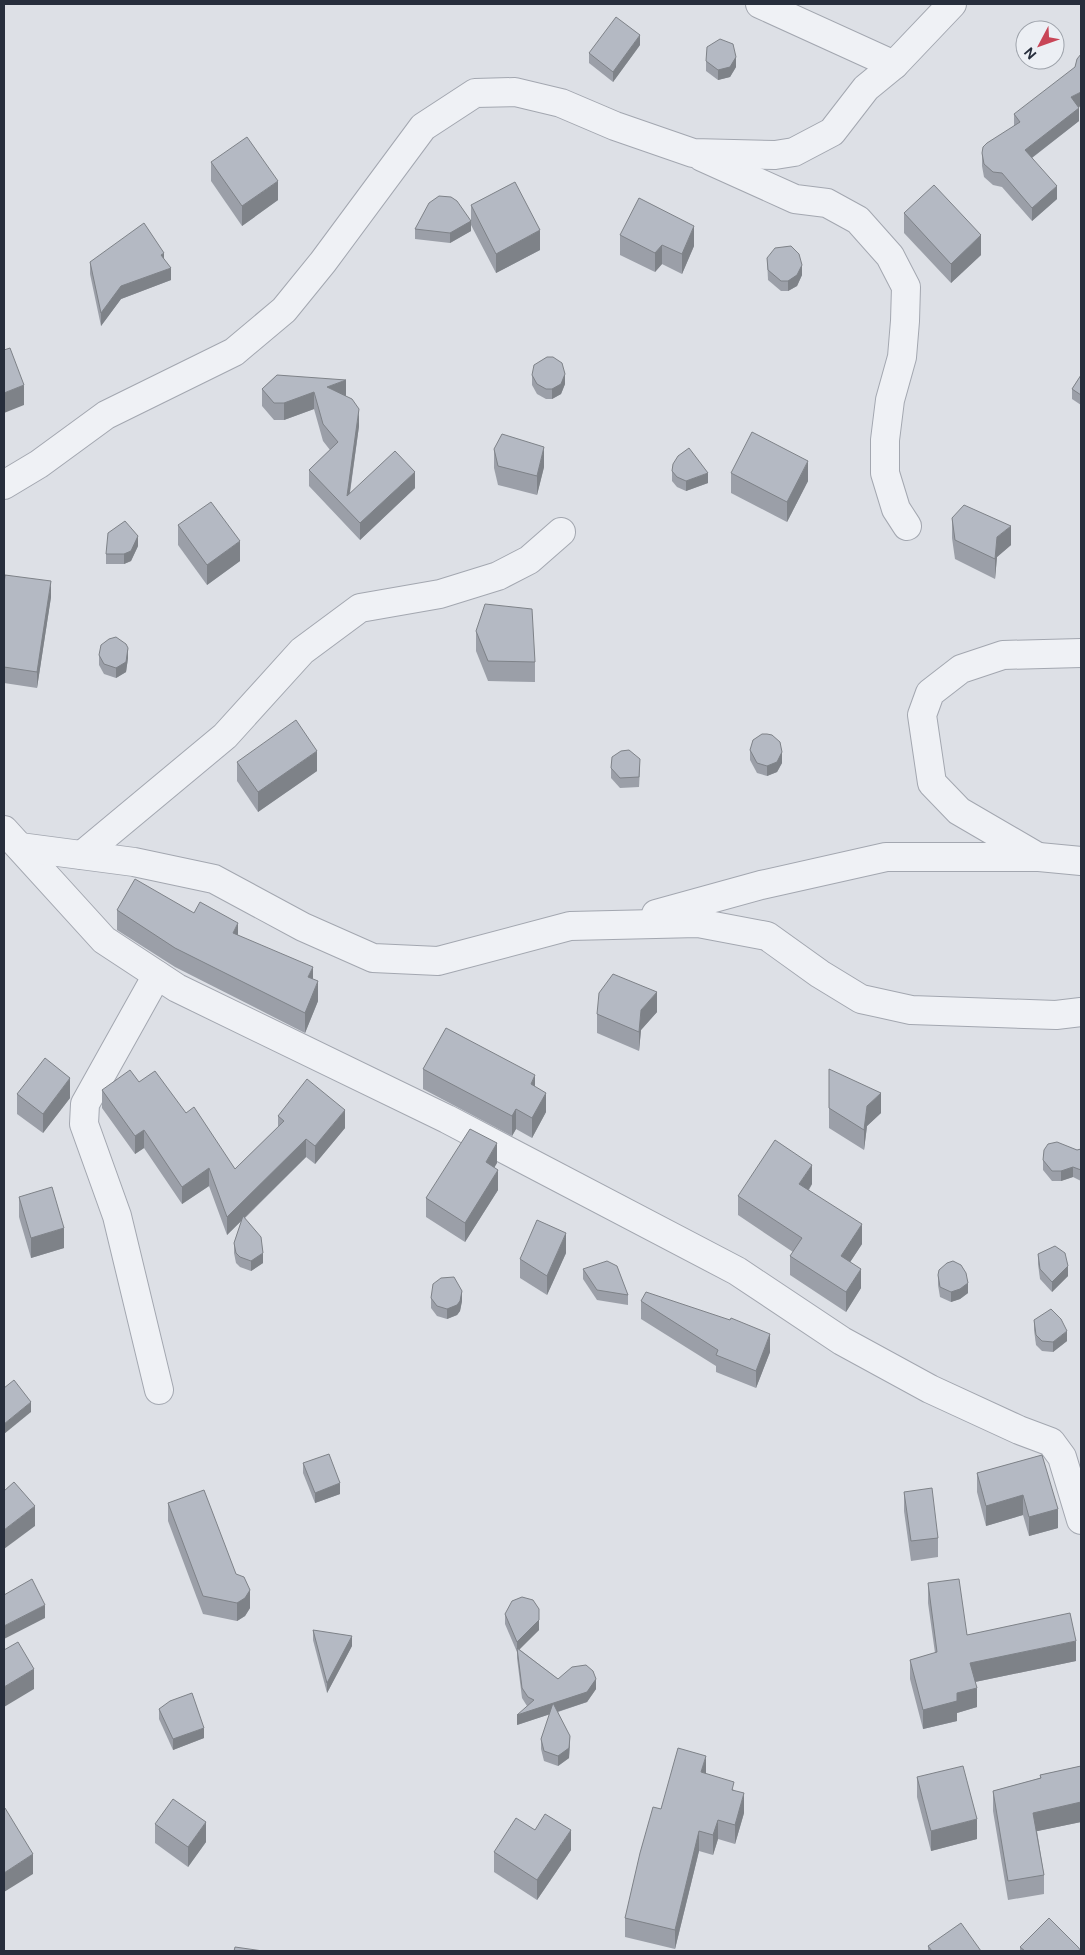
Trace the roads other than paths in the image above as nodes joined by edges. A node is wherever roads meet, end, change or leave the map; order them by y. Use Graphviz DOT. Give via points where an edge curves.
graph roads {
  1 [pos="760,4"];
  2 [pos="952,4"];
  3 [pos="894,66"];
  4 [pos="693,153"];
  5 [pos="4,485"];
  6 [pos="907,526"];
  7 [pos="561,532"];
  8 [pos="1081,653"];
  9 [pos="12,839"];
  10 [pos="82,855"];
  11 [pos="1040,857"];
  12 [pos="1081,861"];
  13 [pos="608,927"];
  14 [pos="158,975"];
  15 [pos="1081,1012"];
  16 [pos="159,1390"];
  17 [pos="1074,1475"];
  18 [pos="1081,1520"];
  1 -- 3 [label="street"];
  2 -- 3 [label="street"];
  3 -- 4 [label="street" via="866,88 832,132 794,152"];
  4 -- 5 [label="street" via="561,103 515,92 475,93 423,127 284,310 234,352 106,415"];
  4 -- 6 [label="street" via="794,198 835,207 858,220 890,256 906,288 902,356 890,400 885,472 896,509"];
  7 -- 10 [label="street" via="529,560 498,576 440,594 360,608 302,651 225,736"];
  8 -- 11 [label="street" via="1003,655 961,669 930,693 922,715 932,783 959,811"];
  9 -- 10 [label="street"];
  9 -- 14 [label="street" via="104,940"];
  10 -- 13 [label="street" via="214,879 303,927 373,958 438,961 570,926"];
  11 -- 12 [label="street"];
  11 -- 13 [label="street" via="886,857 761,885"];
  13 -- 15 [label="street" via="698,923 768,936 861,999 911,1010 1056,1015"];
  14 -- 16 [label="street" via="85,1104 84,1124 117,1216"];
  14 -- 17 [label="street" via="177,988 447,1119 737,1271 842,1341 930,1390 1051,1442"];
  17 -- 18 [label="street"];
}
